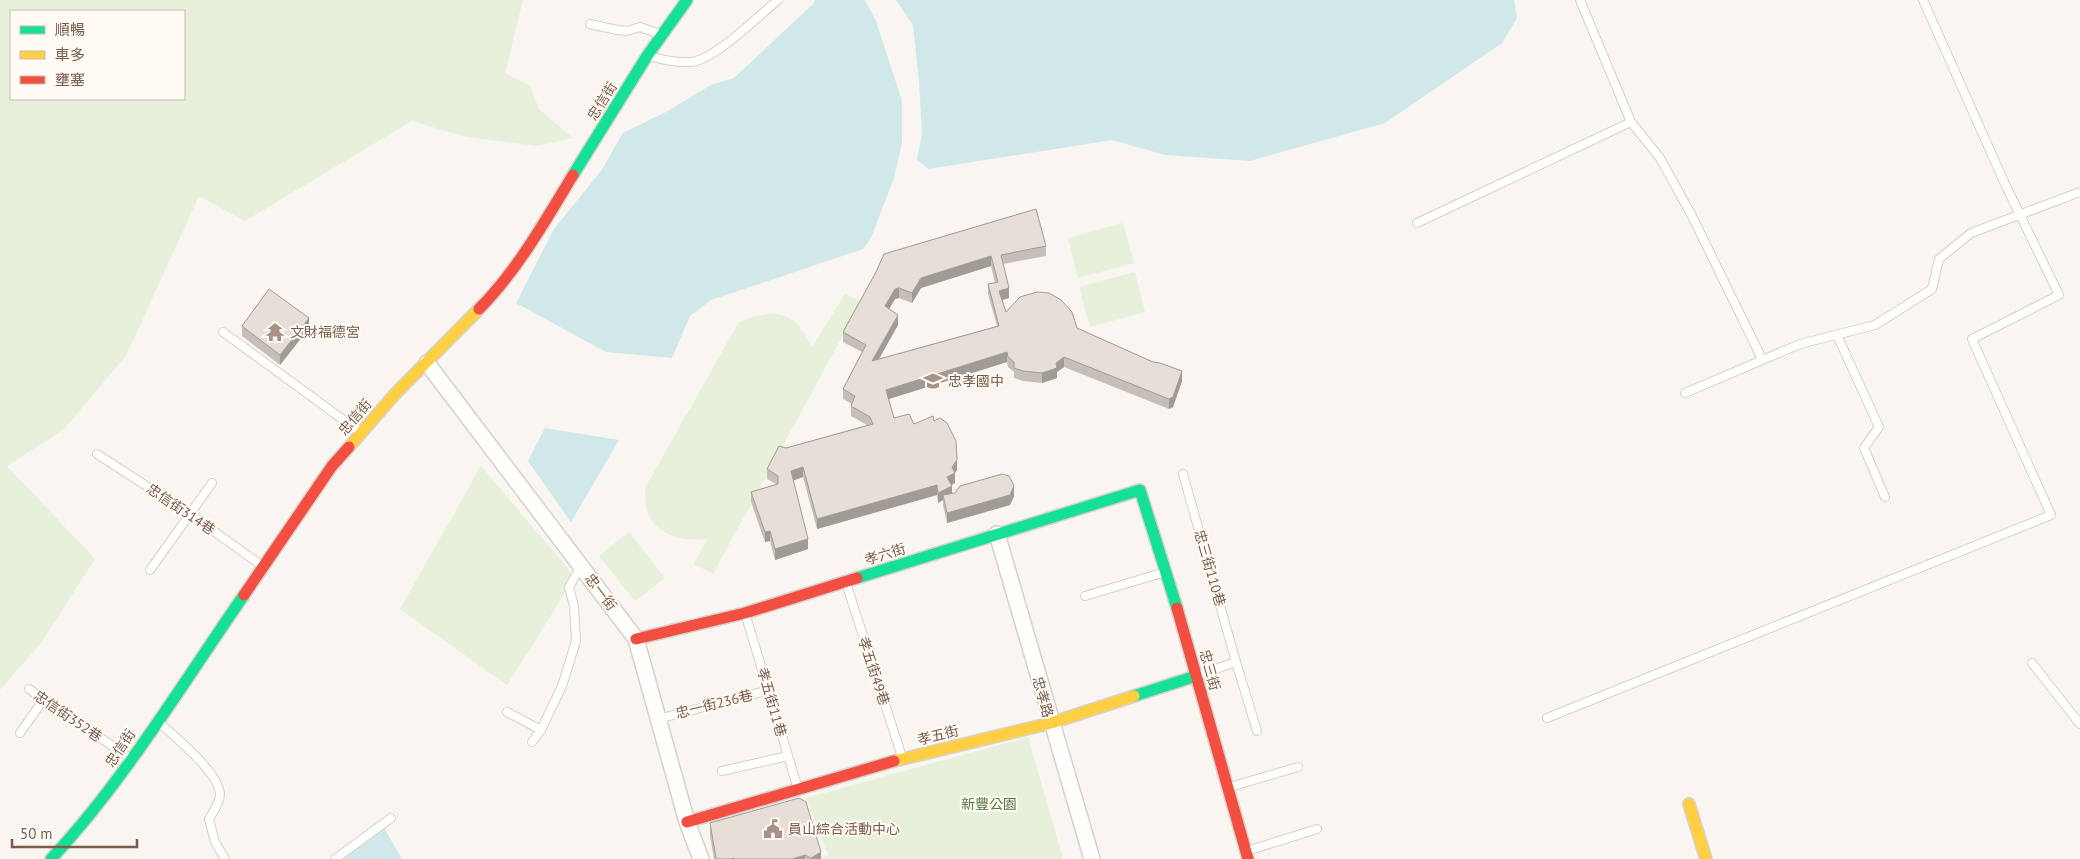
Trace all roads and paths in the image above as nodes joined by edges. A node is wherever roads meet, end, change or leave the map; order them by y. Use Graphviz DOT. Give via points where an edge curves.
graph roads {
  1 [pos="687,0"];
  2 [pos="778,0"];
  3 [pos="1580,0"];
  4 [pos="1923,0"];
  5 [pos="590,24"];
  6 [pos="662,35"];
  7 [pos="647,56"];
  8 [pos="1631,122"];
  9 [pos="2080,192"];
  10 [pos="2021,215"];
  11 [pos="1417,222"];
  12 [pos="223,332"];
  13 [pos="1837,335"];
  14 [pos="1762,360"];
  15 [pos="427,363"];
  16 [pos="1685,393"];
  17 [pos="362,433"];
  18 [pos="97,454"];
  19 [pos="1183,474"];
  20 [pos="212,483"];
  21 [pos="1140,490"];
  22 [pos="1885,497"];
  23 [pos="190,514"];
  24 [pos="997,534"];
  25 [pos="263,566"];
  26 [pos="581,566"];
  27 [pos="150,570"];
  28 [pos="1167,572"];
  29 [pos="846,582"];
  30 [pos="1085,596"];
  31 [pos="745,613"];
  32 [pos="636,639"];
  33 [pos="1236,662"];
  34 [pos="2032,663"];
  35 [pos="1196,676"];
  36 [pos="29,689"];
  37 [pos="770,690"];
  38 [pos="44,699"];
  39 [pos="507,712"];
  40 [pos="658,718"];
  41 [pos="1547,718"];
  42 [pos="156,720"];
  43 [pos="1050,723"];
  44 [pos="2080,724"];
  45 [pos="541,730"];
  46 [pos="1257,731"];
  47 [pos="20,733"];
  48 [pos="532,742"];
  49 [pos="788,756"];
  50 [pos="131,759"];
  51 [pos="902,759"];
  52 [pos="1298,767"];
  53 [pos="722,771"];
  54 [pos="1228,787"];
  55 [pos="798,791"];
  56 [pos="1689,804"];
  57 [pos="390,818"];
  58 [pos="687,822"];
  59 [pos="1317,830"];
  60 [pos="1247,855"];
  61 [pos="51,859"];
  62 [pos="224,859"];
  63 [pos="334,859"];
  64 [pos="701,859"];
  65 [pos="1092,859"];
  66 [pos="1706,859"];
  1 -- 6 [label="street, 忠信街"];
  2 -- 7 [label="lane" via="716,52 693,62"];
  3 -- 8 [label="lane"];
  4 -- 10 [label="lane"];
  5 -- 6 [label="lane" via="627,31 640,27"];
  6 -- 7 [label="street, 忠信街"];
  7 -- 15 [label="street, 忠信街" via="525,251 495,293"];
  8 -- 11 [label="lane"];
  8 -- 14 [label="lane" via="1665,166"];
  9 -- 10 [label="lane"];
  10 -- 13 [label="lane" via="1971,233 1939,259 1932,288 1916,299 1875,325"];
  10 -- 41 [label="lane" via="2059,295 1972,339 2051,516"];
  12 -- 17 [label="lane"];
  13 -- 14 [label="lane" via="1800,344"];
  13 -- 22 [label="lane" via="1879,427 1864,448"];
  14 -- 16 [label="lane"];
  15 -- 17 [label="street, 忠信街"];
  15 -- 26 [label="street, 忠一街"];
  17 -- 25 [label="street, 忠信街" via="332,466"];
  18 -- 23 [label="lane, 忠信街314巷"];
  19 -- 33 [label="lane, 忠三街110巷"];
  20 -- 23 [label="lane"];
  21 -- 24 [label="street, 孝六街"];
  21 -- 28 [label="street, 忠三街"];
  23 -- 25 [label="lane, 忠信街314巷"];
  23 -- 27 [label="lane"];
  24 -- 29 [label="street, 孝六街"];
  24 -- 43 [label="street, 忠孝路"];
  25 -- 42 [label="street, 忠信街"];
  26 -- 32 [label="street, 忠一街"];
  26 -- 45 [label="lane" via="569,588 574,606 576,641 562,686"];
  28 -- 30 [label="lane"];
  28 -- 35 [label="street, 忠三街"];
  29 -- 31 [label="street, 孝六街"];
  29 -- 51 [label="lane, 孝五街49巷"];
  31 -- 32 [label="street, 孝六街"];
  31 -- 37 [label="lane, 孝五街11巷"];
  32 -- 40 [label="street, 忠一街"];
  33 -- 35 [label="lane"];
  33 -- 46 [label="lane, 忠三街110巷"];
  34 -- 44 [label="lane"];
  35 -- 43 [label="street, 孝五街"];
  35 -- 54 [label="street, 忠三街"];
  36 -- 38 [label="lane, 忠信街352巷"];
  37 -- 40 [label="lane, 忠一街236巷"];
  37 -- 49 [label="lane, 孝五街11巷"];
  38 -- 47 [label="lane"];
  38 -- 50 [label="lane, 忠信街352巷"];
  39 -- 45 [label="lane"];
  40 -- 58 [label="street, 忠一街"];
  42 -- 50 [label="street, 忠信街"];
  42 -- 62 [label="lane" via="211,773 218,786 220,797 209,819"];
  43 -- 51 [label="street, 孝五街"];
  43 -- 65 [label="street, 忠孝路"];
  45 -- 48 [label="lane"];
  49 -- 53 [label="lane"];
  49 -- 55 [label="lane, 孝五街11巷"];
  50 -- 61 [label="street, 忠信街" via="82,826"];
  51 -- 55 [label="street, 孝五街"];
  52 -- 54 [label="lane"];
  54 -- 60 [label="street, 忠三街"];
  55 -- 58 [label="street, 孝五街"];
  56 -- 66 [label="street"];
  57 -- 63 [label="lane"];
  58 -- 64 [label="street, 忠一街"];
  59 -- 60 [label="lane"];
}
